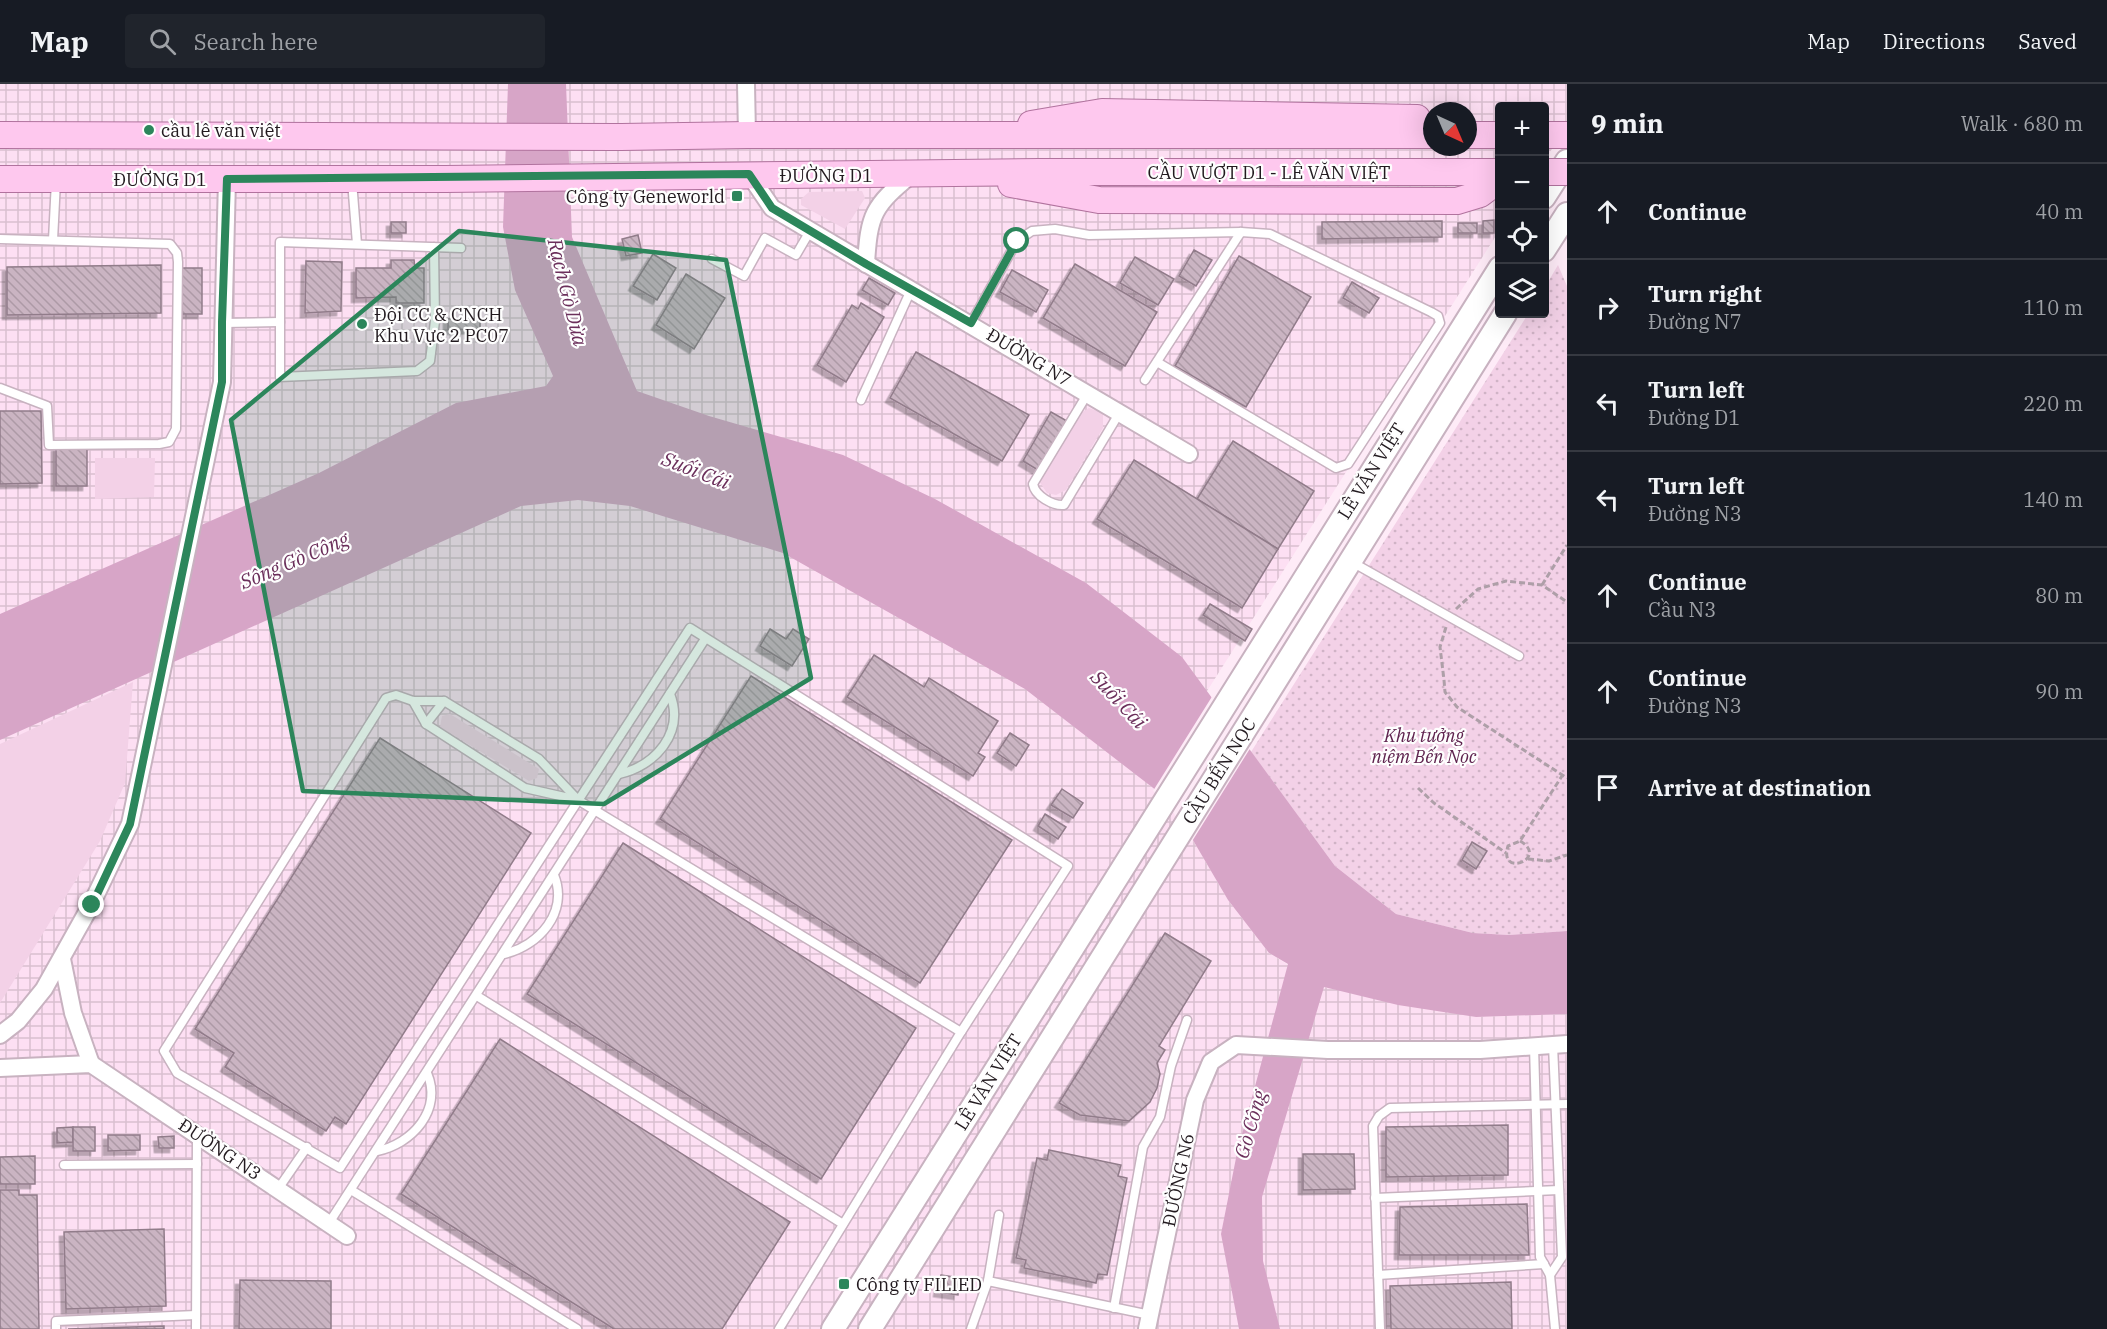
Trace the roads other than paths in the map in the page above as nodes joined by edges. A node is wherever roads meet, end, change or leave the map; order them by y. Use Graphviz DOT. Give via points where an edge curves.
graph roads {
  1 [pos="746,84"];
  2 [pos="1423,119"];
  3 [pos="1477,126"];
  4 [pos="8,135"];
  5 [pos="747,135"];
  6 [pos="958,135"];
  7 [pos="1423,135"];
  8 [pos="1477,135"];
  9 [pos="1495,135"];
  10 [pos="1549,135"];
  11 [pos="1567,135"];
  12 [pos="1495,137"];
  13 [pos="1567,161"];
  14 [pos="1039,172"];
  15 [pos="1495,172"];
  16 [pos="1549,172"];
  17 [pos="1567,172"];
  18 [pos="749,174"];
  19 [pos="912,174"];
  20 [pos="961,174"];
  21 [pos="56,178"];
  22 [pos="0,179"];
  23 [pos="227,179"];
  24 [pos="352,179"];
  25 [pos="1495,183"];
  26 [pos="1549,190"];
  27 [pos="1567,214"];
  28 [pos="810,231"];
  29 [pos="1241,232"];
  30 [pos="0,239"];
  31 [pos="53,240"];
  32 [pos="1549,243"];
  33 [pos="357,244"];
  34 [pos="434,247"];
  35 [pos="460,248"];
  36 [pos="712,259"];
  37 [pos="866,264"];
  38 [pos="1495,276"];
  39 [pos="911,290"];
  40 [pos="1502,318"];
  41 [pos="222,322"];
  42 [pos="280,322"];
  43 [pos="971,323"];
  44 [pos="1157,362"];
  45 [pos="1145,380"];
  46 [pos="0,388"];
  47 [pos="1088,393"];
  48 [pos="861,400"];
  49 [pos="1120,411"];
  50 [pos="1189,454"];
  51 [pos="1325,544"];
  52 [pos="1350,561"];
  53 [pos="705,639"];
  54 [pos="1519,656"];
  55 [pos="1244,674"];
  56 [pos="1269,690"];
  57 [pos="670,694"];
  58 [pos="413,701"];
  59 [pos="444,701"];
  60 [pos="426,724"];
  61 [pos="619,774"];
  62 [pos="578,800"];
  63 [pos="596,810"];
  64 [pos="1142,834"];
  65 [pos="1169,851"];
  66 [pos="554,875"];
  67 [pos="504,954"];
  68 [pos="62,959"];
  69 [pos="477,996"];
  70 [pos="1187,1020"];
  71 [pos="961,1032"];
  72 [pos="0,1035"];
  73 [pos="1560,1045"];
  74 [pos="1534,1046"];
  75 [pos="91,1064"];
  76 [pos="0,1068"];
  77 [pos="428,1073"];
  78 [pos="1567,1104"];
  79 [pos="1536,1105"];
  80 [pos="1556,1105"];
  81 [pos="196,1133"];
  82 [pos="307,1147"];
  83 [pos="377,1151"];
  84 [pos="196,1164"];
  85 [pos="63,1165"];
  86 [pos="278,1189"];
  87 [pos="351,1190"];
  88 [pos="1559,1190"];
  89 [pos="1538,1191"];
  90 [pos="1375,1198"];
  91 [pos="999,1215"];
  92 [pos="329,1223"];
  93 [pos="843,1224"];
  94 [pos="1564,1233"];
  95 [pos="347,1236"];
  96 [pos="1544,1264"];
  97 [pos="1378,1275"];
  98 [pos="1550,1275"];
  99 [pos="988,1281"];
  100 [pos="1114,1308"];
  101 [pos="196,1316"];
  102 [pos="1149,1322"];
  103 [pos="56,1329"];
  104 [pos="196,1329"];
  105 [pos="577,1329"];
  106 [pos="779,1329"];
  107 [pos="833,1329"];
  108 [pos="870,1329"];
  109 [pos="971,1329"];
  110 [pos="1380,1329"];
  111 [pos="1555,1329"];
  1 -- 5 [label="street"];
  2 -- 6 [label="main road" via="1102,112"];
  3 -- 12 [label="main road"];
  4 -- 5 [label="main road" via="449,130 621,131 660,137"];
  5 -- 6 [label="main road"];
  6 -- 7 [label="main road, CẦU VƯỢT D1 - LÊ VĂN VIỆT"];
  8 -- 9 [label="main road, bridge"];
  10 -- 11 [label="main road"];
  13 -- 26 [label="main road"];
  14 -- 15 [label="main road, CẦU VƯỢT D1 - LÊ VĂN VIỆT"];
  14 -- 20 [label="main road, ĐƯỜNG D1"];
  16 -- 17 [label="main road, bridge"];
  18 -- 19 [label="main road, ĐƯỜNG D1"];
  18 -- 24 [label="main road, ĐƯỜNG D1"];
  18 -- 28 [label="street, ĐƯỜNG N7" via="772,208"];
  19 -- 20 [label="main road, ĐƯỜNG D1"];
  19 -- 37 [label="street" via="884,197 872,216"];
  20 -- 25 [label="main road" via="1099,200 1457,201 1480,194"];
  21 -- 22 [label="main road, ĐƯỜNG D1"];
  21 -- 23 [label="main road, ĐƯỜNG D1"];
  21 -- 31 [label="lane"];
  23 -- 24 [label="main road, ĐƯỜNG D1"];
  23 -- 41 [label="street"];
  24 -- 33 [label="lane"];
  27 -- 32 [label="main road"];
  28 -- 36 [label="lane" via="796,255 765,238 744,276"];
  28 -- 37 [label="street, ĐƯỜNG N7"];
  29 -- 43 [label="lane" via="1089,235 1055,229 1032,231 1017,241"];
  29 -- 44 [label="lane"];
  29 -- 44 [label="lane" via="1270,234 1431,312 1440,323 1342,468"];
  30 -- 31 [label="lane"];
  31 -- 46 [label="lane" via="170,244 177,253 176,429 169,442 159,444 49,445 47,406"];
  33 -- 34 [label="lane"];
  33 -- 42 [label="lane" via="280,242"];
  34 -- 35 [label="lane"];
  34 -- 42 [label="lane" via="435,321 430,361 417,371 280,377"];
  37 -- 39 [label="street, ĐƯỜNG N7"];
  38 -- 51 [label="main road, LÊ VĂN VIỆT"];
  39 -- 43 [label="street, ĐƯỜNG N7"];
  39 -- 48 [label="lane"];
  40 -- 52 [label="main road, LÊ VĂN VIỆT"];
  41 -- 42 [label="lane"];
  41 -- 68 [label="street" via="222,382 130,824"];
  43 -- 47 [label="street, ĐƯỜNG N7"];
  44 -- 45 [label="lane"];
  47 -- 49 [label="street, ĐƯỜNG N7"];
  47 -- 49 [label="lane" via="1033,484 1035,491 1051,503 1064,505"];
  49 -- 50 [label="street, ĐƯỜNG N7"];
  51 -- 52 [label="main road"];
  51 -- 55 [label="main road, LÊ VĂN VIỆT"];
  52 -- 54 [label="lane"];
  52 -- 56 [label="main road, LÊ VĂN VIỆT"];
  53 -- 57 [label="lane"];
  53 -- 62 [label="lane" via="690,628"];
  53 -- 71 [label="lane" via="1068,866"];
  55 -- 64 [label="main road, CẦU BẾN NỌC"];
  56 -- 65 [label="main road, CẦU BẾN NỌC"];
  57 -- 61 [label="lane"];
  57 -- 61 [label="lane" via="674,716 663,747 644,766"];
  58 -- 59 [label="lane"];
  58 -- 60 [label="lane"];
  58 -- 82 [label="lane" via="396,695 386,698 164,1050 177,1073"];
  59 -- 60 [label="lane"];
  59 -- 62 [label="lane" via="539,759"];
  60 -- 62 [label="lane" via="525,788"];
  61 -- 63 [label="lane"];
  62 -- 63 [label="lane"];
  62 -- 82 [label="lane" via="340,1168"];
  63 -- 66 [label="lane"];
  63 -- 71 [label="lane"];
  64 -- 107 [label="main road, LÊ VĂN VIỆT"];
  65 -- 108 [label="main road, LÊ VĂN VIỆT"];
  66 -- 67 [label="lane"];
  66 -- 67 [label="lane" via="558,897 547,928 528,946"];
  67 -- 69 [label="lane"];
  68 -- 72 [label="street" via="18,1021"];
  68 -- 75 [label="street" via="73,1013"];
  69 -- 77 [label="lane"];
  69 -- 93 [label="lane"];
  70 -- 100 [label="lane" via="1171,1066 1160,1117 1143,1148"];
  71 -- 93 [label="lane"];
  73 -- 74 [label="street"];
  73 -- 80 [label="lane"];
  74 -- 79 [label="lane"];
  74 -- 102 [label="street, ĐƯỜNG N6" via="1328,1050 1236,1045 1211,1062 1195,1100"];
  75 -- 76 [label="street"];
  75 -- 81 [label="street, ĐƯỜNG N3"];
  77 -- 83 [label="lane"];
  77 -- 83 [label="lane" via="432,1094 420,1125 402,1144"];
  78 -- 80 [label="lane"];
  79 -- 80 [label="lane"];
  79 -- 89 [label="lane"];
  79 -- 90 [label="lane" via="1390,1108 1373,1126"];
  80 -- 88 [label="lane"];
  81 -- 84 [label="lane"];
  81 -- 86 [label="street, ĐƯỜNG N3"];
  82 -- 86 [label="lane"];
  83 -- 87 [label="lane"];
  84 -- 85 [label="lane"];
  84 -- 101 [label="lane"];
  86 -- 92 [label="street, ĐƯỜNG N3"];
  87 -- 92 [label="lane"];
  87 -- 105 [label="lane"];
  88 -- 89 [label="lane"];
  88 -- 94 [label="lane"];
  89 -- 90 [label="lane"];
  89 -- 96 [label="lane" via="1540,1257"];
  90 -- 97 [label="lane"];
  91 -- 99 [label="lane"];
  92 -- 95 [label="street, ĐƯỜNG N3"];
  93 -- 106 [label="lane"];
  94 -- 98 [label="lane" via="1562,1257"];
  96 -- 97 [label="lane"];
  96 -- 98 [label="lane"];
  97 -- 110 [label="lane"];
  98 -- 111 [label="lane"];
  99 -- 100 [label="lane"];
  99 -- 109 [label="lane"];
  100 -- 102 [label="lane"];
  101 -- 103 [label="lane" via="56,1321"];
  101 -- 104 [label="lane"];
}
